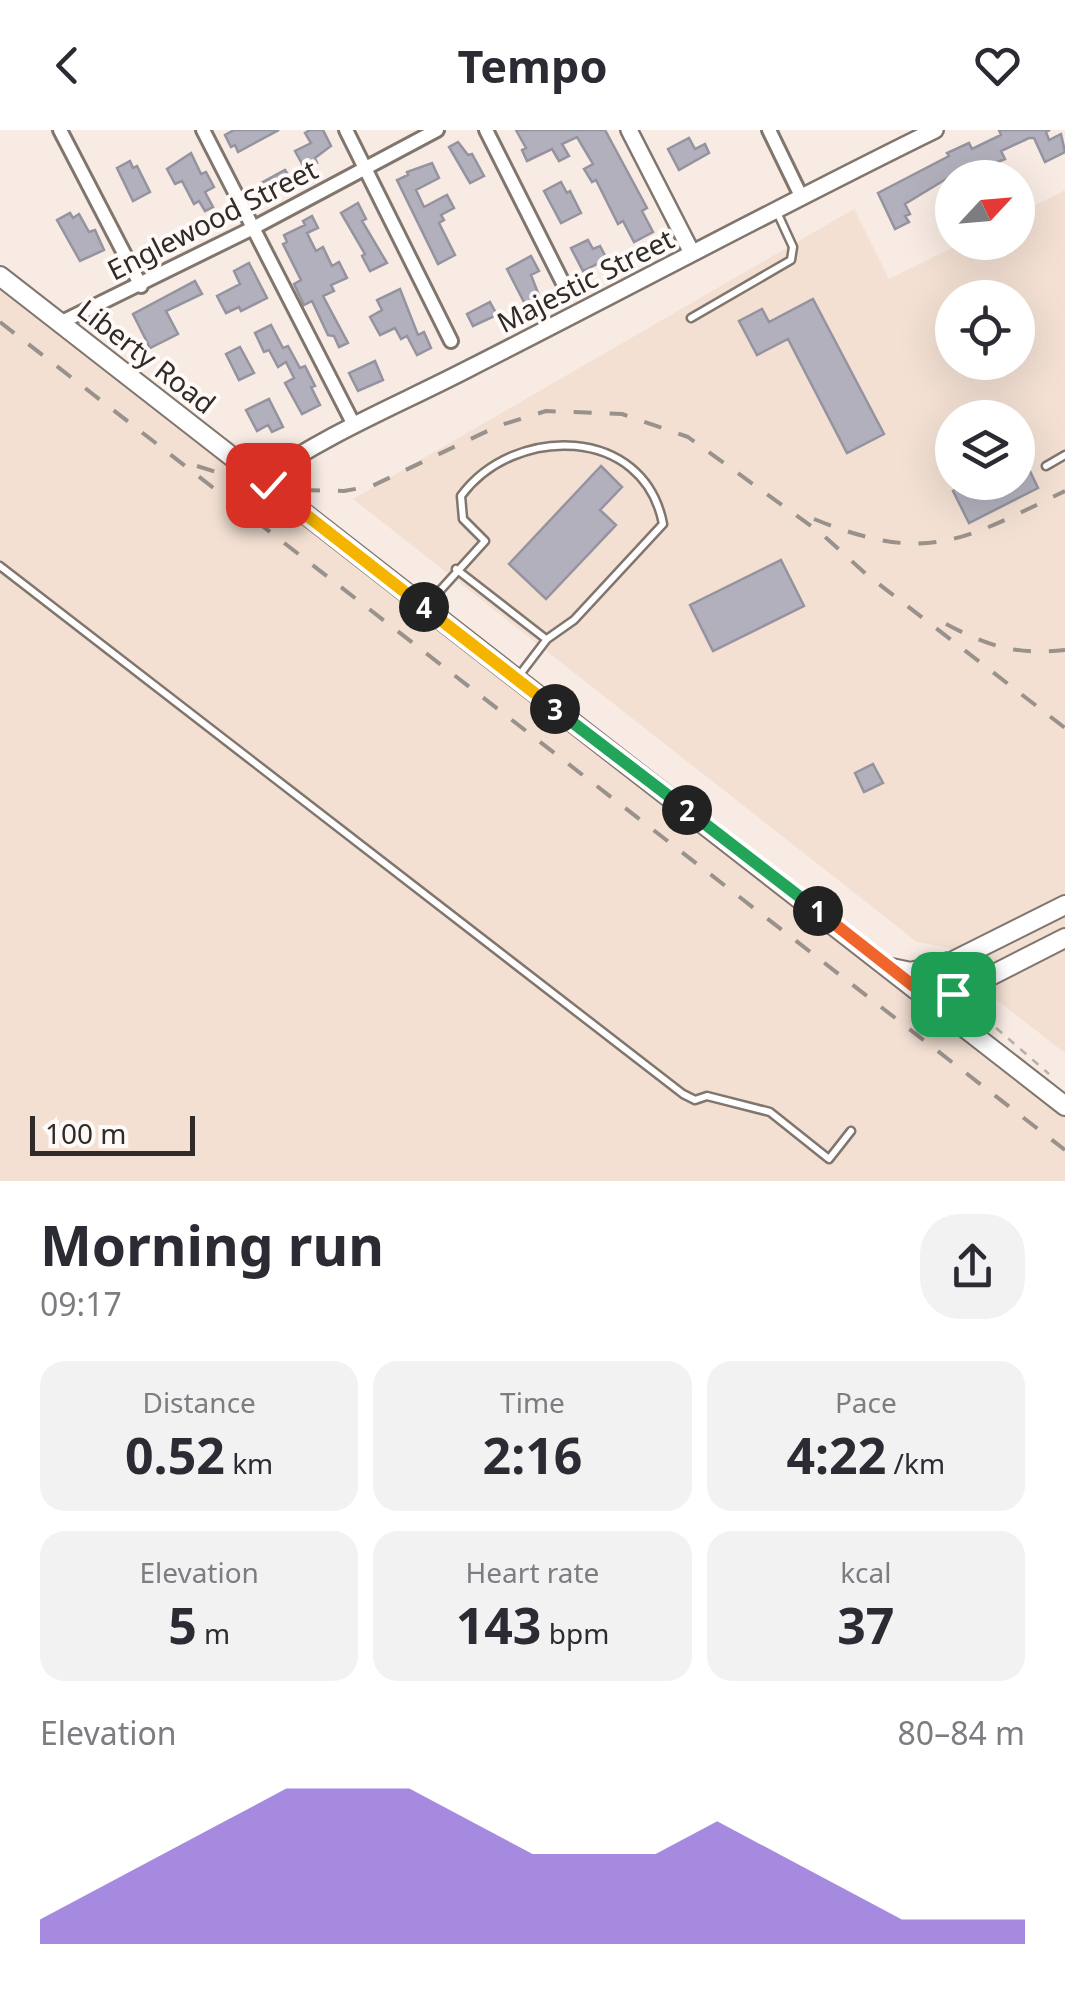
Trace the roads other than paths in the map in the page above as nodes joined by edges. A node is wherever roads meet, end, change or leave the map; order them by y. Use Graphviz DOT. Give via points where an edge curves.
graph roads {
  1 [pos="60,130"];
  2 [pos="203,130"];
  3 [pos="346,130"];
  4 [pos="438,130"];
  5 [pos="486,130"];
  6 [pos="629,130"];
  7 [pos="769,130"];
  8 [pos="935,130"];
  9 [pos="365,168"];
  10 [pos="802,196"];
  11 [pos="775,209"];
  12 [pos="253,228"];
  13 [pos="692,253"];
  14 [pos="0,276"];
  15 [pos="563,282"];
  16 [pos="141,286"];
  17 [pos="690,318"];
  18 [pos="60,323"];
  19 [pos="452,341"];
  20 [pos="354,423"];
  21 [pos="1065,456"];
  22 [pos="1046,466"];
  23 [pos="261,480"];
  24 [pos="0,566"];
  25 [pos="456,569"];
  26 [pos="425,607"];
  27 [pos="547,639"];
  28 [pos="517,679"];
  29 [pos="1065,905"];
  30 [pos="1065,938"];
  31 [pos="954,960"];
  32 [pos="890,967"];
  33 [pos="975,983"];
  34 [pos="930,999"];
  35 [pos="988,1045"];
  36 [pos="1065,1106"];
  37 [pos="851,1131"];
  1 -- 16 [label="street"];
  2 -- 12 [label="street"];
  3 -- 9 [label="street"];
  4 -- 9 [label="street, Englewood Street"];
  5 -- 15 [label="street"];
  6 -- 13 [label="street"];
  7 -- 10 [label="street"];
  8 -- 10 [label="street, Majestic Street"];
  9 -- 12 [label="street, Englewood Street"];
  9 -- 19 [label="street"];
  10 -- 11 [label="street, Majestic Street"];
  11 -- 13 [label="street, Majestic Street"];
  11 -- 17 [label="lane" via="793,248 791,260"];
  12 -- 16 [label="street, Englewood Street"];
  12 -- 20 [label="street"];
  13 -- 20 [label="street, Majestic Street"];
  14 -- 18 [label="main road, Liberty Road"];
  16 -- 18 [label="street, Englewood Street"];
  18 -- 23 [label="main road, Liberty Road"];
  20 -- 23 [label="street, Majestic Street"];
  21 -- 22 [label="lane"];
  23 -- 26 [label="main road, Liberty Road"];
  24 -- 37 [label="lane" via="687,1097 770,1112 829,1159"];
  25 -- 26 [label="lane"];
  25 -- 27 [label="lane"];
  25 -- 27 [label="lane" via="485,540 463,519 461,496 498,461 527,448 565,444 627,466 653,490 662,524 574,620"];
  26 -- 28 [label="main road, Liberty Road"];
  27 -- 28 [label="lane"];
  28 -- 32 [label="main road, Liberty Road"];
  29 -- 31 [label="main road"];
  30 -- 33 [label="main road"];
  31 -- 32 [label="main road" via="911,972"];
  31 -- 34 [label="main road" via="932,983"];
  32 -- 34 [label="main road, Liberty Road"];
  33 -- 34 [label="main road"];
  33 -- 35 [label="main road" via="966,998 967,1015"];
  34 -- 35 [label="main road, Liberty Road"];
  35 -- 36 [label="main road, Liberty Road"];
}
